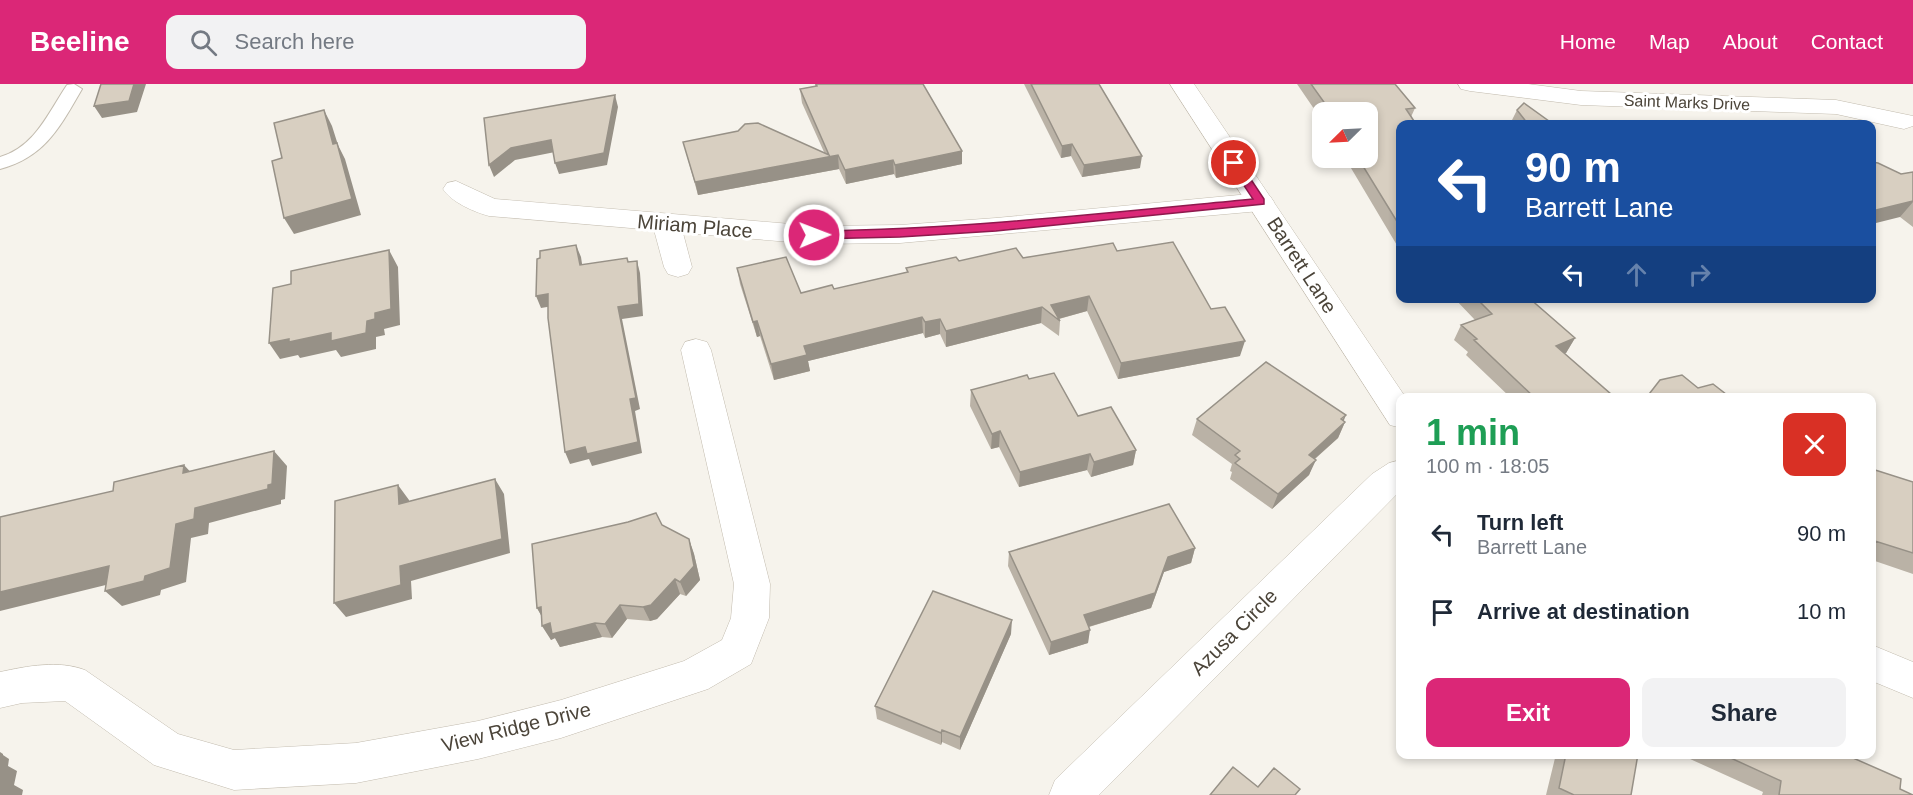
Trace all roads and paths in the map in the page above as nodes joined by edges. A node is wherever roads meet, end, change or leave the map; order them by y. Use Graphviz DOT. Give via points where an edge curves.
graph roads {
  1 [pos="1182,84"];
  2 [pos="1470,84"];
  3 [pos="73,89"];
  4 [pos="1904,121"];
  5 [pos="0,163"];
  6 [pos="456,189"];
  7 [pos="1260,202"];
  8 [pos="666,223"];
  9 [pos="678,267"];
  10 [pos="696,350"];
  11 [pos="1396,408"];
  12 [pos="1396,476"];
  13 [pos="1876,665"];
  14 [pos="1913,680"];
  15 [pos="0,690"];
  16 [pos="1070,795"];
  1 -- 7 [label="street, Barrett Lane"];
  2 -- 4 [label="street, Saint Marks Drive" via="1581,98 1836,107"];
  3 -- 5 [label="lane" via="28,153"];
  6 -- 8 [label="street, Miriam Place" via="489,207"];
  7 -- 8 [label="street, Miriam Place" via="900,234 814,235"];
  7 -- 11 [label="street, Barrett Lane"];
  8 -- 9 [label="street"];
  10 -- 15 [label="street, View Ridge Drive" via="752,584 750,618 736,652 694,676 478,740 356,763 234,770 168,751 71,683"];
  12 -- 16 [label="street, Azusa Circle"];
  13 -- 14 [label="street"];
}
